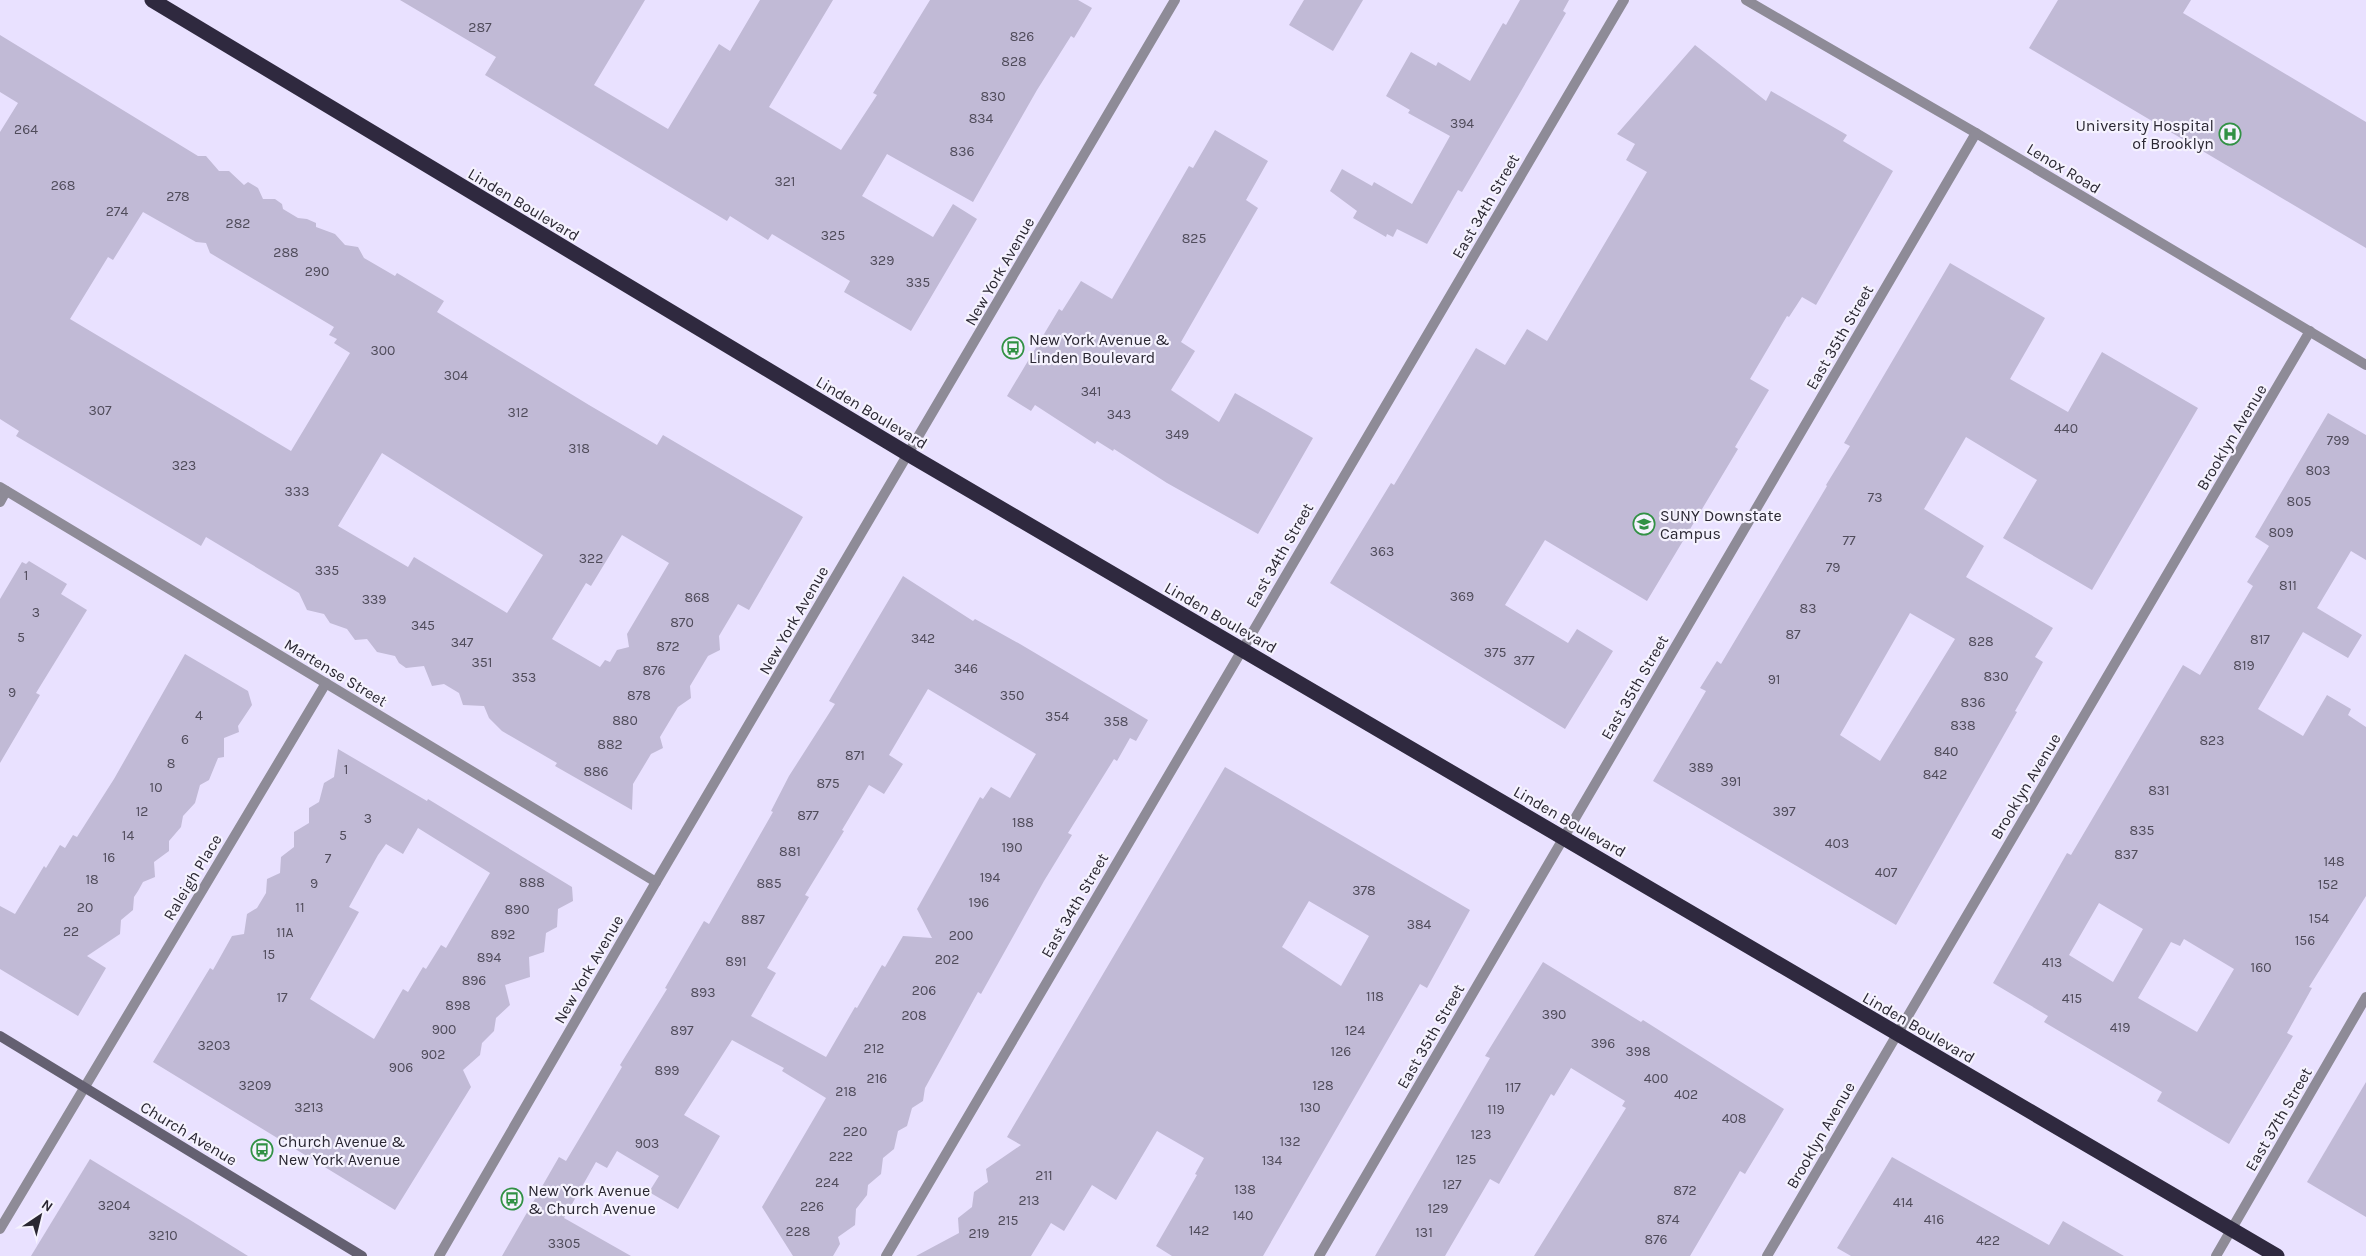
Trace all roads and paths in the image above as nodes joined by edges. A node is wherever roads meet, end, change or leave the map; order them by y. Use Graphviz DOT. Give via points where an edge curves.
graph roads {
  1 [pos="152,0"];
  2 [pos="1175,0"];
  3 [pos="1624,0"];
  4 [pos="1746,0"];
  5 [pos="1976,133"];
  6 [pos="2310,331"];
  7 [pos="2366,365"];
  8 [pos="908,454"];
  9 [pos="3,489"];
  10 [pos="0,502"];
  11 [pos="1241,650"];
  12 [pos="326,683"];
  13 [pos="1564,838"];
  14 [pos="656,882"];
  15 [pos="2366,997"];
  16 [pos="1897,1034"];
  17 [pos="0,1036"];
  18 [pos="84,1087"];
  19 [pos="0,1229"];
  20 [pos="2232,1230"];
  21 [pos="362,1256"];
  22 [pos="439,1256"];
  23 [pos="886,1256"];
  24 [pos="1319,1256"];
  25 [pos="1767,1256"];
  26 [pos="2216,1256"];
  27 [pos="2277,1256"];
  1 -- 8 [label="highway, Linden Boulevard"];
  2 -- 8 [label="street, New York Avenue"];
  3 -- 11 [label="street, East 34th Street"];
  4 -- 5 [label="street, Lenox Road"];
  5 -- 6 [label="street, Lenox Road"];
  5 -- 13 [label="street, East 35th Street"];
  6 -- 7 [label="street, Lenox Road"];
  6 -- 16 [label="street, Brooklyn Avenue"];
  8 -- 11 [label="highway, Linden Boulevard"];
  8 -- 14 [label="street, New York Avenue"];
  9 -- 10 [label="street"];
  9 -- 12 [label="street, Martense Street"];
  11 -- 13 [label="highway, Linden Boulevard"];
  11 -- 23 [label="street, East 34th Street"];
  12 -- 14 [label="street, Martense Street"];
  12 -- 18 [label="street, Raleigh Place"];
  13 -- 16 [label="highway, Linden Boulevard"];
  13 -- 24 [label="street, East 35th Street"];
  14 -- 22 [label="street, New York Avenue"];
  15 -- 20 [label="street, East 37th Street"];
  16 -- 20 [label="highway, Linden Boulevard"];
  16 -- 25 [label="street, Brooklyn Avenue"];
  17 -- 18 [label="main road, Church Avenue"];
  18 -- 19 [label="street, Raleigh Place"];
  18 -- 21 [label="main road, Church Avenue"];
  20 -- 26 [label="street, East 37th Street"];
  20 -- 27 [label="highway, Linden Boulevard"];
}
